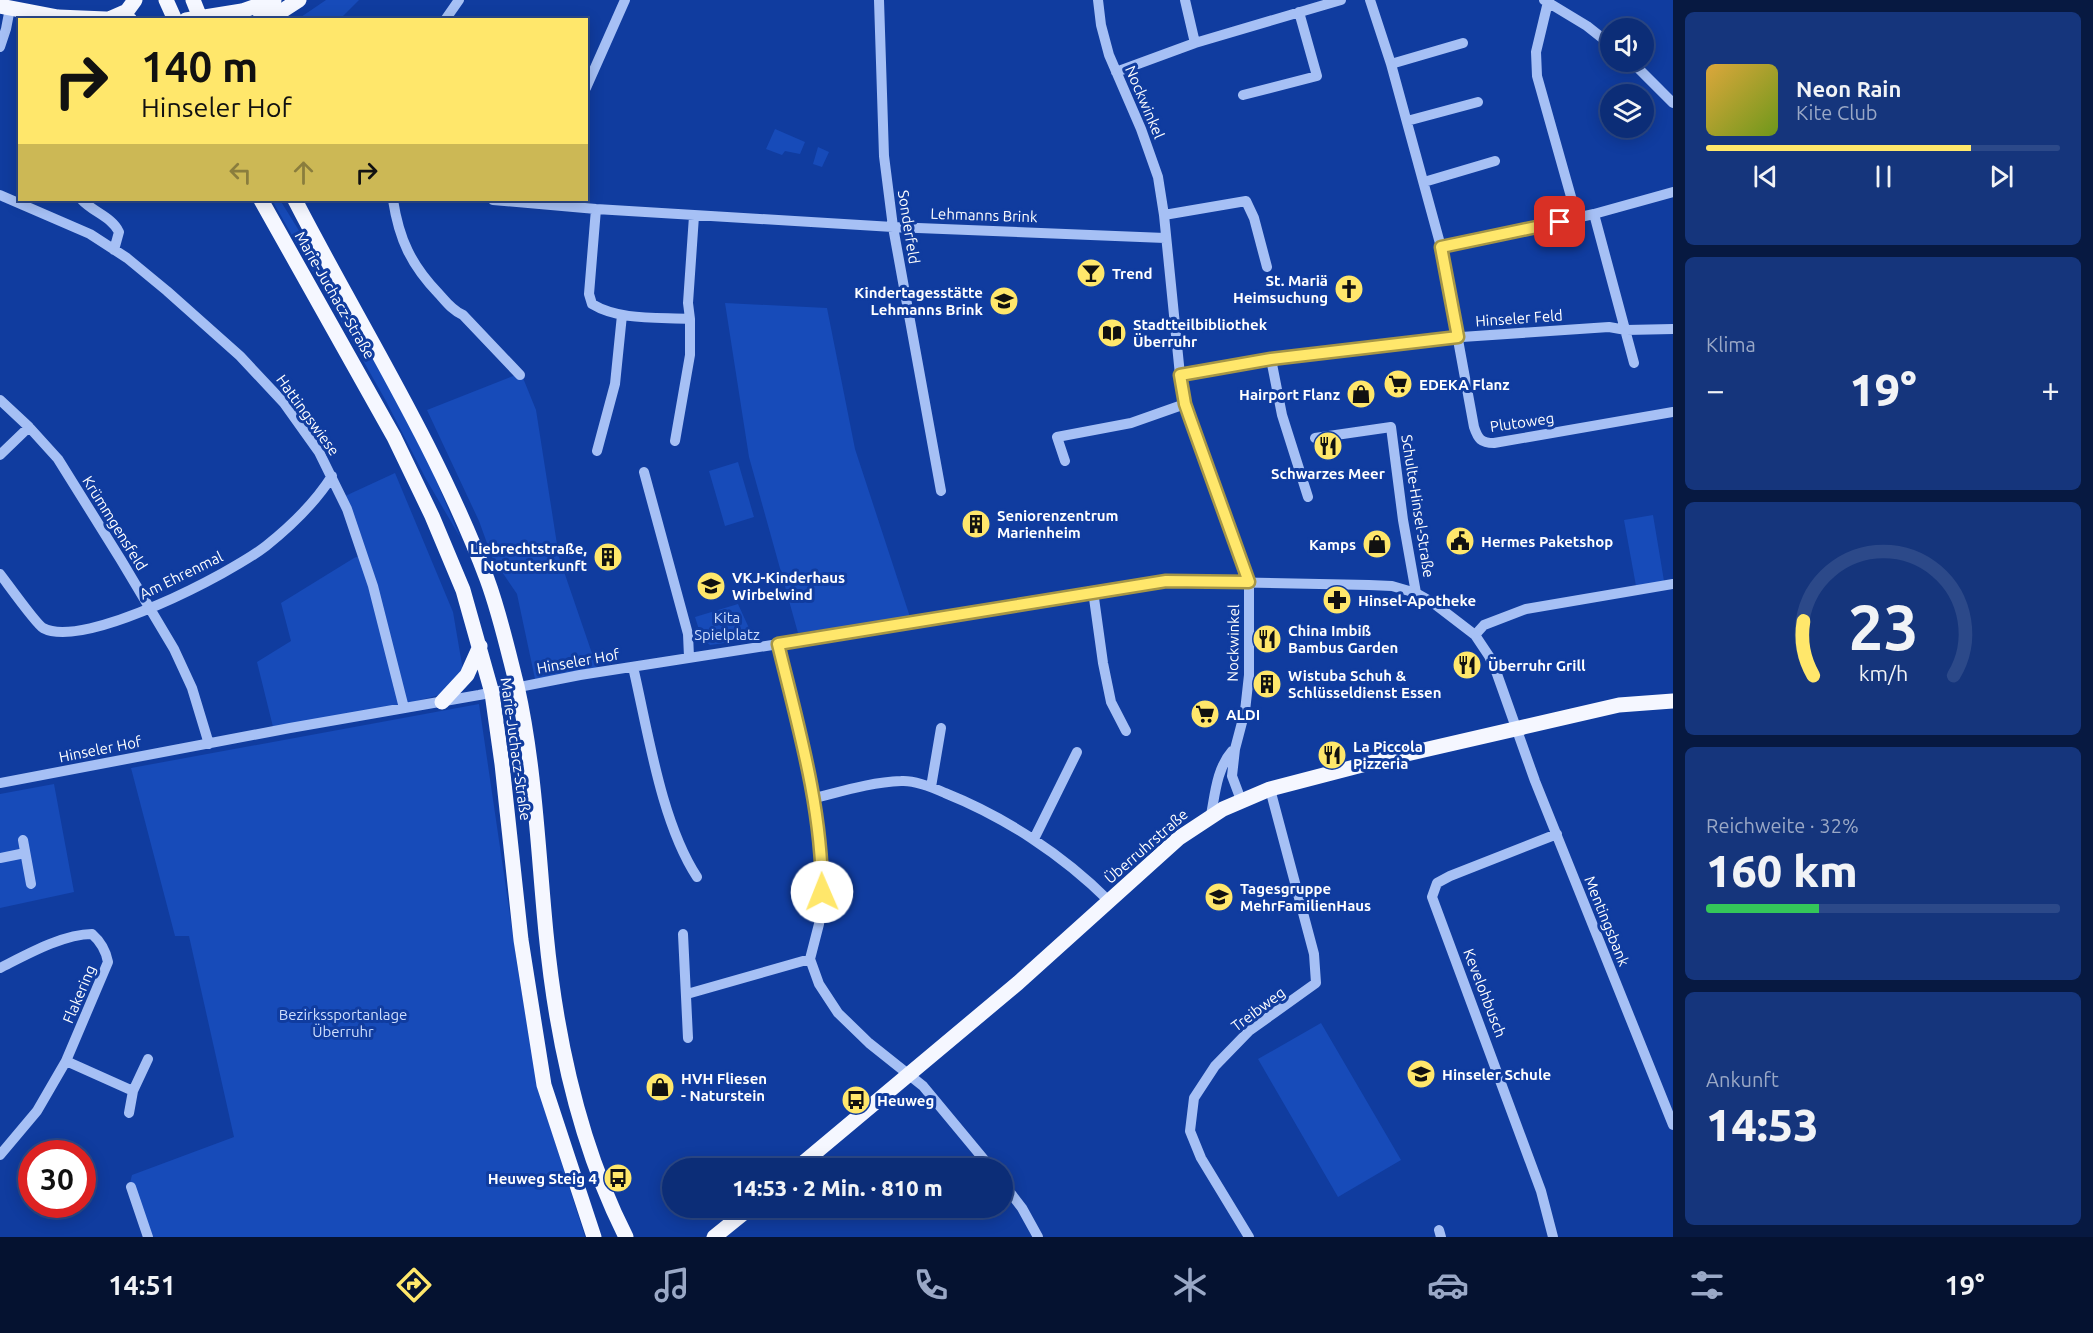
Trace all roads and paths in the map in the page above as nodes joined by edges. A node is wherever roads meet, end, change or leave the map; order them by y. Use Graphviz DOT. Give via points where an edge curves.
graph roads {
  1 [pos="135,0"];
  2 [pos="166,0"];
  3 [pos="193,0"];
  4 [pos="267,0"];
  5 [pos="299,0"];
  6 [pos="459,0"];
  7 [pos="625,0"];
  8 [pos="879,0"];
  9 [pos="1098,0"];
  10 [pos="1185,0"];
  11 [pos="1341,0"];
  12 [pos="1370,0"];
  13 [pos="1546,1"];
  14 [pos="1310,4"];
  15 [pos="5,7"];
  16 [pos="1299,12"];
  17 [pos="61,18"];
  18 [pos="111,18"];
  19 [pos="174,18"];
  20 [pos="196,18"];
  21 [pos="202,18"];
  22 [pos="264,18"];
  23 [pos="446,18"];
  24 [pos="1600,36"];
  25 [pos="1195,43"];
  26 [pos="1463,43"];
  27 [pos="0,47"];
  28 [pos="1391,64"];
  29 [pos="1116,72"];
  30 [pos="1642,72"];
  31 [pos="588,83"];
  32 [pos="1243,95"];
  33 [pos="1478,102"];
  34 [pos="1673,103"];
  35 [pos="1407,121"];
  36 [pos="1495,161"];
  37 [pos="1424,182"];
  38 [pos="1673,192"];
  39 [pos="0,195"];
  40 [pos="83,201"];
  41 [pos="262,201"];
  42 [pos="296,201"];
  43 [pos="393,201"];
  44 [pos="532,201"];
  45 [pos="570,202"];
  46 [pos="596,209"];
  47 [pos="1594,214"];
  48 [pos="1164,215"];
  49 [pos="694,216"];
  50 [pos="1577,218"];
  51 [pos="893,227"];
  52 [pos="1166,238"];
  53 [pos="1441,247"];
  54 [pos="114,250"];
  55 [pos="1267,267"];
  56 [pos="622,315"];
  57 [pos="690,319"];
  58 [pos="1673,329"];
  59 [pos="1626,330"];
  60 [pos="1458,337"];
  61 [pos="1271,359"];
  62 [pos="1634,363"];
  63 [pos="520,375"];
  64 [pos="1180,375"];
  65 [pos="0,400"];
  66 [pos="1185,404"];
  67 [pos="1673,412"];
  68 [pos="29,427"];
  69 [pos="1315,438"];
  70 [pos="675,441"];
  71 [pos="597,451"];
  72 [pos="0,455"];
  73 [pos="1065,460"];
  74 [pos="644,472"];
  75 [pos="332,476"];
  76 [pos="940,491"];
  77 [pos="1308,497"];
  78 [pos="0,574"];
  79 [pos="1249,582"];
  80 [pos="1673,584"];
  81 [pos="1093,591"];
  82 [pos="1416,593"];
  83 [pos="149,609"];
  84 [pos="1474,635"];
  85 [pos="778,644"];
  86 [pos="480,646"];
  87 [pos="689,657"];
  88 [pos="633,667"];
  89 [pos="517,688"];
  90 [pos="492,693"];
  91 [pos="1673,701"];
  92 [pos="442,702"];
  93 [pos="404,708"];
  94 [pos="941,728"];
  95 [pos="1516,728"];
  96 [pos="1126,731"];
  97 [pos="209,744"];
  98 [pos="1235,749"];
  99 [pos="1077,752"];
  100 [pos="0,783"];
  101 [pos="931,787"];
  102 [pos="1270,789"];
  103 [pos="815,798"];
  104 [pos="1241,800"];
  105 [pos="1211,815"];
  106 [pos="1557,834"];
  107 [pos="1034,839"];
  108 [pos="23,840"];
  109 [pos="25,853"];
  110 [pos="0,858"];
  111 [pos="697,877"];
  112 [pos="31,884"];
  113 [pos="1108,901"];
  114 [pos="683,934"];
  115 [pos="810,959"];
  116 [pos="0,968"];
  117 [pos="687,994"];
  118 [pos="688,1038"];
  119 [pos="148,1059"];
  120 [pos="66,1061"];
  121 [pos="909,1076"];
  122 [pos="132,1091"];
  123 [pos="1669,1103"];
  124 [pos="129,1113"];
  125 [pos="1673,1125"];
  126 [pos="0,1153"];
  127 [pos="809,1158"];
  128 [pos="983,1158"];
  129 [pos="131,1187"];
  130 [pos="1013,1196"];
  131 [pos="738,1218"];
  132 [pos="148,1237"];
  133 [pos="594,1237"];
  134 [pos="626,1237"];
  135 [pos="714,1237"];
  136 [pos="1038,1237"];
  137 [pos="1249,1237"];
  138 [pos="1553,1237"];
  1 -- 18 [label="main road" via="127,11"];
  2 -- 19 [label="main road"];
  3 -- 20 [label="main road"];
  4 -- 21 [label="main road" via="242,11"];
  5 -- 22 [label="main road"];
  6 -- 23 [label="street"];
  7 -- 31 [label="street"];
  8 -- 51 [label="street, Sonderfeld" via="884,156"];
  9 -- 29 [label="street, Nockwinkel" via="1103,38"];
  10 -- 25 [label="street"];
  11 -- 14 [label="street"];
  12 -- 28 [label="street"];
  13 -- 24 [label="street"];
  13 -- 50 [label="street" via="1536,65"];
  14 -- 16 [label="street"];
  15 -- 17 [label="main road"];
  15 -- 27 [label="street" via="6,29"];
  16 -- 25 [label="street"];
  16 -- 32 [label="street" via="1317,76"];
  17 -- 18 [label="main road"];
  25 -- 29 [label="street"];
  26 -- 28 [label="street"];
  28 -- 35 [label="street"];
  29 -- 48 [label="street, Nockwinkel" via="1158,177"];
  30 -- 34 [label="street"];
  33 -- 35 [label="street"];
  35 -- 37 [label="street"];
  36 -- 37 [label="street"];
  37 -- 53 [label="street"];
  38 -- 47 [label="street"];
  39 -- 54 [label="street, Hattingswiese" via="90,234"];
  40 -- 54 [label="street" via="116,225 119,232"];
  41 -- 86 [label="main road, Marie-Juchacz-Straße" via="394,437 463,590"];
  42 -- 89 [label="main road, Marie-Juchacz-Straße" via="420,427 456,503 488,581"];
  43 -- 63 [label="street" via="405,248 426,281"];
  44 -- 45 [label="street, Lehmanns Brink"];
  45 -- 46 [label="street, Lehmanns Brink"];
  46 -- 49 [label="street, Lehmanns Brink"];
  46 -- 56 [label="street" via="589,294 592,304"];
  47 -- 50 [label="street"];
  47 -- 59 [label="street"];
  48 -- 52 [label="street, Nockwinkel"];
  48 -- 55 [label="street" via="1246,201"];
  49 -- 51 [label="street, Lehmanns Brink"];
  49 -- 57 [label="street"];
  50 -- 53 [label="street"];
  51 -- 52 [label="street, Lehmanns Brink"];
  51 -- 76 [label="street, Sonderfeld"];
  52 -- 64 [label="street, Nockwinkel"];
  53 -- 60 [label="street"];
  54 -- 75 [label="street, Hattingswiese" via="167,291 263,378 304,430"];
  56 -- 57 [label="street"];
  56 -- 71 [label="street" via="615,384"];
  57 -- 70 [label="street" via="690,355"];
  58 -- 59 [label="street, Hinseler Feld"];
  59 -- 60 [label="street, Hinseler Feld" via="1609,327"];
  59 -- 62 [label="street"];
  60 -- 61 [label="street, Hinseler Feld"];
  60 -- 67 [label="street, Plutoweg" via="1474,427 1482,442"];
  61 -- 64 [label="street, Hinseler Feld"];
  61 -- 77 [label="street" via="1282,415"];
  64 -- 66 [label="street, Nockwinkel"];
  65 -- 68 [label="street, Krümmgensfeld"];
  66 -- 73 [label="street" via="1131,423 1057,437"];
  66 -- 79 [label="street, Nockwinkel"];
  68 -- 72 [label="street"];
  68 -- 83 [label="street, Krümmgensfeld" via="58,459"];
  69 -- 82 [label="street, Schulte-Hinsel-Straße" via="1391,427"];
  74 -- 87 [label="street" via="688,634"];
  75 -- 83 [label="street, Am Ehrenmal" via="320,495 265,546 218,576"];
  75 -- 93 [label="street, Hattingswiese" via="360,544"];
  78 -- 83 [label="street, Am Ehrenmal" via="42,627 59,632 107,623"];
  79 -- 81 [label="street, Hinseler Hof" via="1166,581"];
  79 -- 82 [label="street, Schulte-Hinsel-Straße" via="1392,586"];
  79 -- 98 [label="street, Nockwinkel" via="1249,675"];
  80 -- 84 [label="street" via="1526,609 1484,625"];
  81 -- 85 [label="street, Hinseler Hof"];
  81 -- 96 [label="street" via="1111,702"];
  82 -- 84 [label="street, Schulte-Hinsel-Straße"];
  83 -- 97 [label="street, Krümmgensfeld" via="192,688"];
  84 -- 95 [label="street, Schulte-Hinsel-Straße" via="1489,656"];
  85 -- 87 [label="street, Hinseler Hof"];
  85 -- 103 [label="street"];
  86 -- 90 [label="main road, Marie-Juchacz-Straße"];
  86 -- 92 [label="main road" via="467,675"];
  87 -- 88 [label="street, Hinseler Hof"];
  88 -- 89 [label="street, Hinseler Hof"];
  88 -- 111 [label="street" via="666,804"];
  89 -- 90 [label="street, Hinseler Hof"];
  89 -- 134 [label="main road, Marie-Juchacz-Straße" via="556,1009 589,1146"];
  90 -- 92 [label="street, Hinseler Hof"];
  90 -- 133 [label="main road, Marie-Juchacz-Straße" via="521,940 544,1085"];
  91 -- 95 [label="main road, Überruhrstraße" via="1619,705"];
  92 -- 93 [label="street, Hinseler Hof"];
  93 -- 97 [label="street, Hinseler Hof"];
  94 -- 101 [label="street"];
  95 -- 102 [label="main road, Überruhrstraße"];
  95 -- 106 [label="street, Mentingsbank"];
  97 -- 100 [label="street, Hinseler Hof"];
  98 -- 104 [label="street, Nockwinkel" via="1232,776"];
  98 -- 105 [label="street, Nockwinkel" via="1225,762"];
  99 -- 107 [label="street"];
  101 -- 103 [label="street" via="903,781"];
  101 -- 107 [label="street" via="964,800"];
  102 -- 104 [label="main road, Überruhrstraße"];
  102 -- 137 [label="street, Treibweg" via="1314,954 1316,983 1248,1031 1215,1066 1194,1098 1190,1131 1201,1158"];
  103 -- 115 [label="street" via="822,892"];
  104 -- 105 [label="main road, Überruhrstraße"];
  105 -- 113 [label="main road, Überruhrstraße"];
  106 -- 123 [label="street, Mentingsbank"];
  106 -- 138 [label="street, Kevelohbusch" via="1450,876 1437,884 1432,897 1537,1180"];
  107 -- 113 [label="street"];
  108 -- 109 [label="street"];
  109 -- 110 [label="street"];
  109 -- 112 [label="street"];
  113 -- 121 [label="main road, Überruhrstraße"];
  114 -- 117 [label="street"];
  115 -- 117 [label="street"];
  115 -- 121 [label="street" via="819,984 838,1013"];
  116 -- 120 [label="street, Flakering" via="82,934 98,939 108,962"];
  117 -- 118 [label="street"];
  119 -- 122 [label="street"];
  120 -- 122 [label="street"];
  120 -- 126 [label="street, Flakering" via="37,1111"];
  121 -- 127 [label="main road, Überruhrstraße"];
  121 -- 128 [label="street" via="923,1086"];
  122 -- 124 [label="street"];
  123 -- 125 [label="street, Mentingsbank"];
  129 -- 132 [label="street"];
  130 -- 136 [label="street"];
  131 -- 135 [label="main road"];
}
